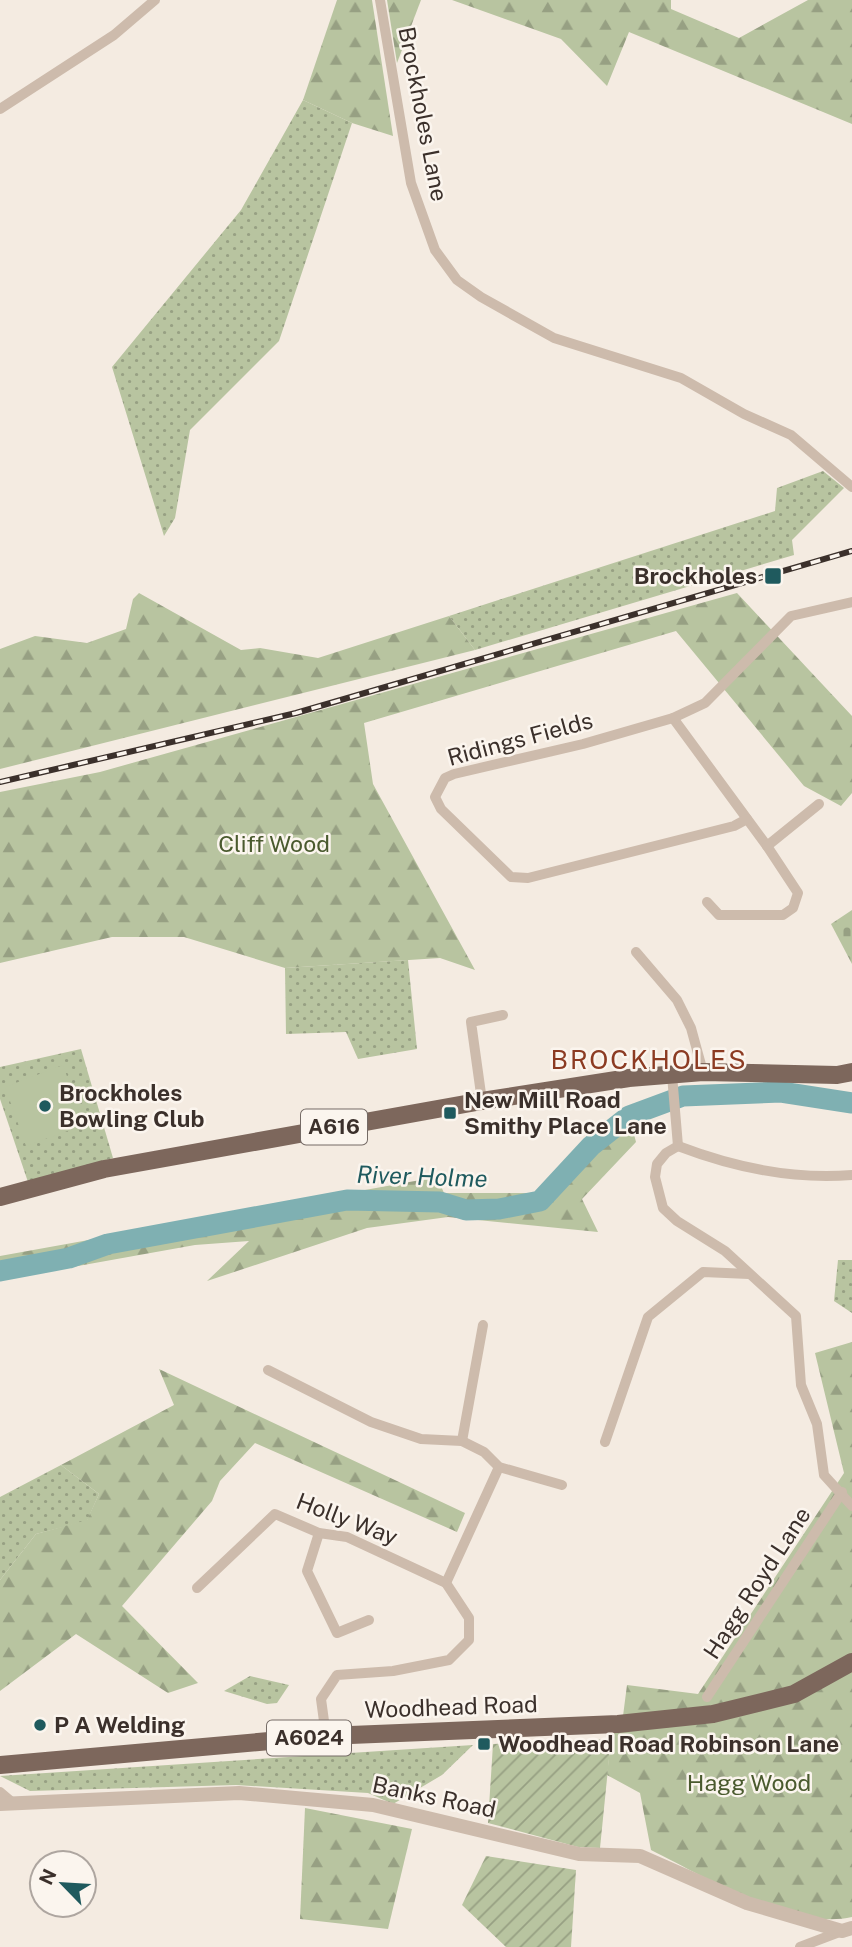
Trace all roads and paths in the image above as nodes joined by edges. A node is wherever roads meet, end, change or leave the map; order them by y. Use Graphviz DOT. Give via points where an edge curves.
graph roads {
  1 [pos="155,0"];
  2 [pos="380,0"];
  3 [pos="0,109"];
  4 [pos="852,487"];
  5 [pos="852,602"];
  6 [pos="673,718"];
  7 [pos="819,804"];
  8 [pos="747,819"];
  9 [pos="767,846"];
  10 [pos="707,902"];
  11 [pos="636,952"];
  12 [pos="503,1015"];
  13 [pos="703,1072"];
  14 [pos="852,1072"];
  15 [pos="672,1080"];
  16 [pos="482,1101"];
  17 [pos="678,1146"];
  18 [pos="852,1175"];
  19 [pos="0,1197"];
  20 [pos="749,1274"];
  21 [pos="483,1325"];
  22 [pos="268,1370"];
  23 [pos="462,1441"];
  24 [pos="605,1442"];
  25 [pos="499,1467"];
  26 [pos="562,1485"];
  27 [pos="842,1492"];
  28 [pos="852,1506"];
  29 [pos="319,1533"];
  30 [pos="446,1583"];
  31 [pos="197,1588"];
  32 [pos="369,1620"];
  33 [pos="852,1662"];
  34 [pos="707,1697"];
  35 [pos="326,1736"];
  36 [pos="0,1765"];
  37 [pos="0,1792"];
  38 [pos="6,1803"];
  39 [pos="847,1930"];
  40 [pos="800,1947"];
  1 -- 3 [label="street" via="114,35"];
  2 -- 4 [label="street, Brockholes Lane" via="411,183 435,250 457,280 555,338 681,378 791,435"];
  5 -- 6 [label="street, Ridings Fields" via="791,616 705,703"];
  6 -- 8 [label="street"];
  6 -- 8 [label="street, Ridings Fields" via="454,774 445,778 435,797 441,810 511,877 528,878 646,850 734,827"];
  7 -- 9 [label="street"];
  8 -- 9 [label="street"];
  9 -- 10 [label="street" via="797,893 793,908 783,915 729,917 719,915"];
  11 -- 13 [label="street" via="677,1000 691,1028"];
  12 -- 16 [label="street" via="471,1021"];
  13 -- 14 [label="main road, A616"];
  13 -- 15 [label="main road, A616"];
  15 -- 16 [label="main road, A616"];
  15 -- 17 [label="street"];
  16 -- 19 [label="main road, A616" via="104,1169"];
  17 -- 18 [label="street" via="763,1171"];
  17 -- 20 [label="street" via="657,1164 655,1177 663,1208 725,1251"];
  20 -- 24 [label="street" via="703,1272 648,1317"];
  20 -- 27 [label="street" via="796,1316 801,1385 817,1424 824,1475"];
  21 -- 23 [label="street"];
  22 -- 23 [label="street" via="371,1422 421,1439"];
  23 -- 25 [label="street" via="484,1452"];
  25 -- 26 [label="street"];
  25 -- 30 [label="street"];
  27 -- 28 [label="street"];
  27 -- 34 [label="street, Hagg Royd Lane"];
  29 -- 30 [label="street, Holly Way" via="347,1537"];
  29 -- 31 [label="street, Holly Way" via="275,1514"];
  29 -- 32 [label="street" via="307,1571 337,1633"];
  30 -- 35 [label="street" via="469,1618 468,1640 449,1660 337,1675 321,1699"];
  33 -- 35 [label="main road, Woodhead Road / A6024" via="794,1694 713,1714 618,1724"];
  35 -- 36 [label="main road, Woodhead Road / A6024"];
  37 -- 38 [label="street"];
  38 -- 39 [label="street, Banks Road" via="239,1793 373,1805 579,1854 639,1856 747,1903"];
  39 -- 40 [label="street"];
}
